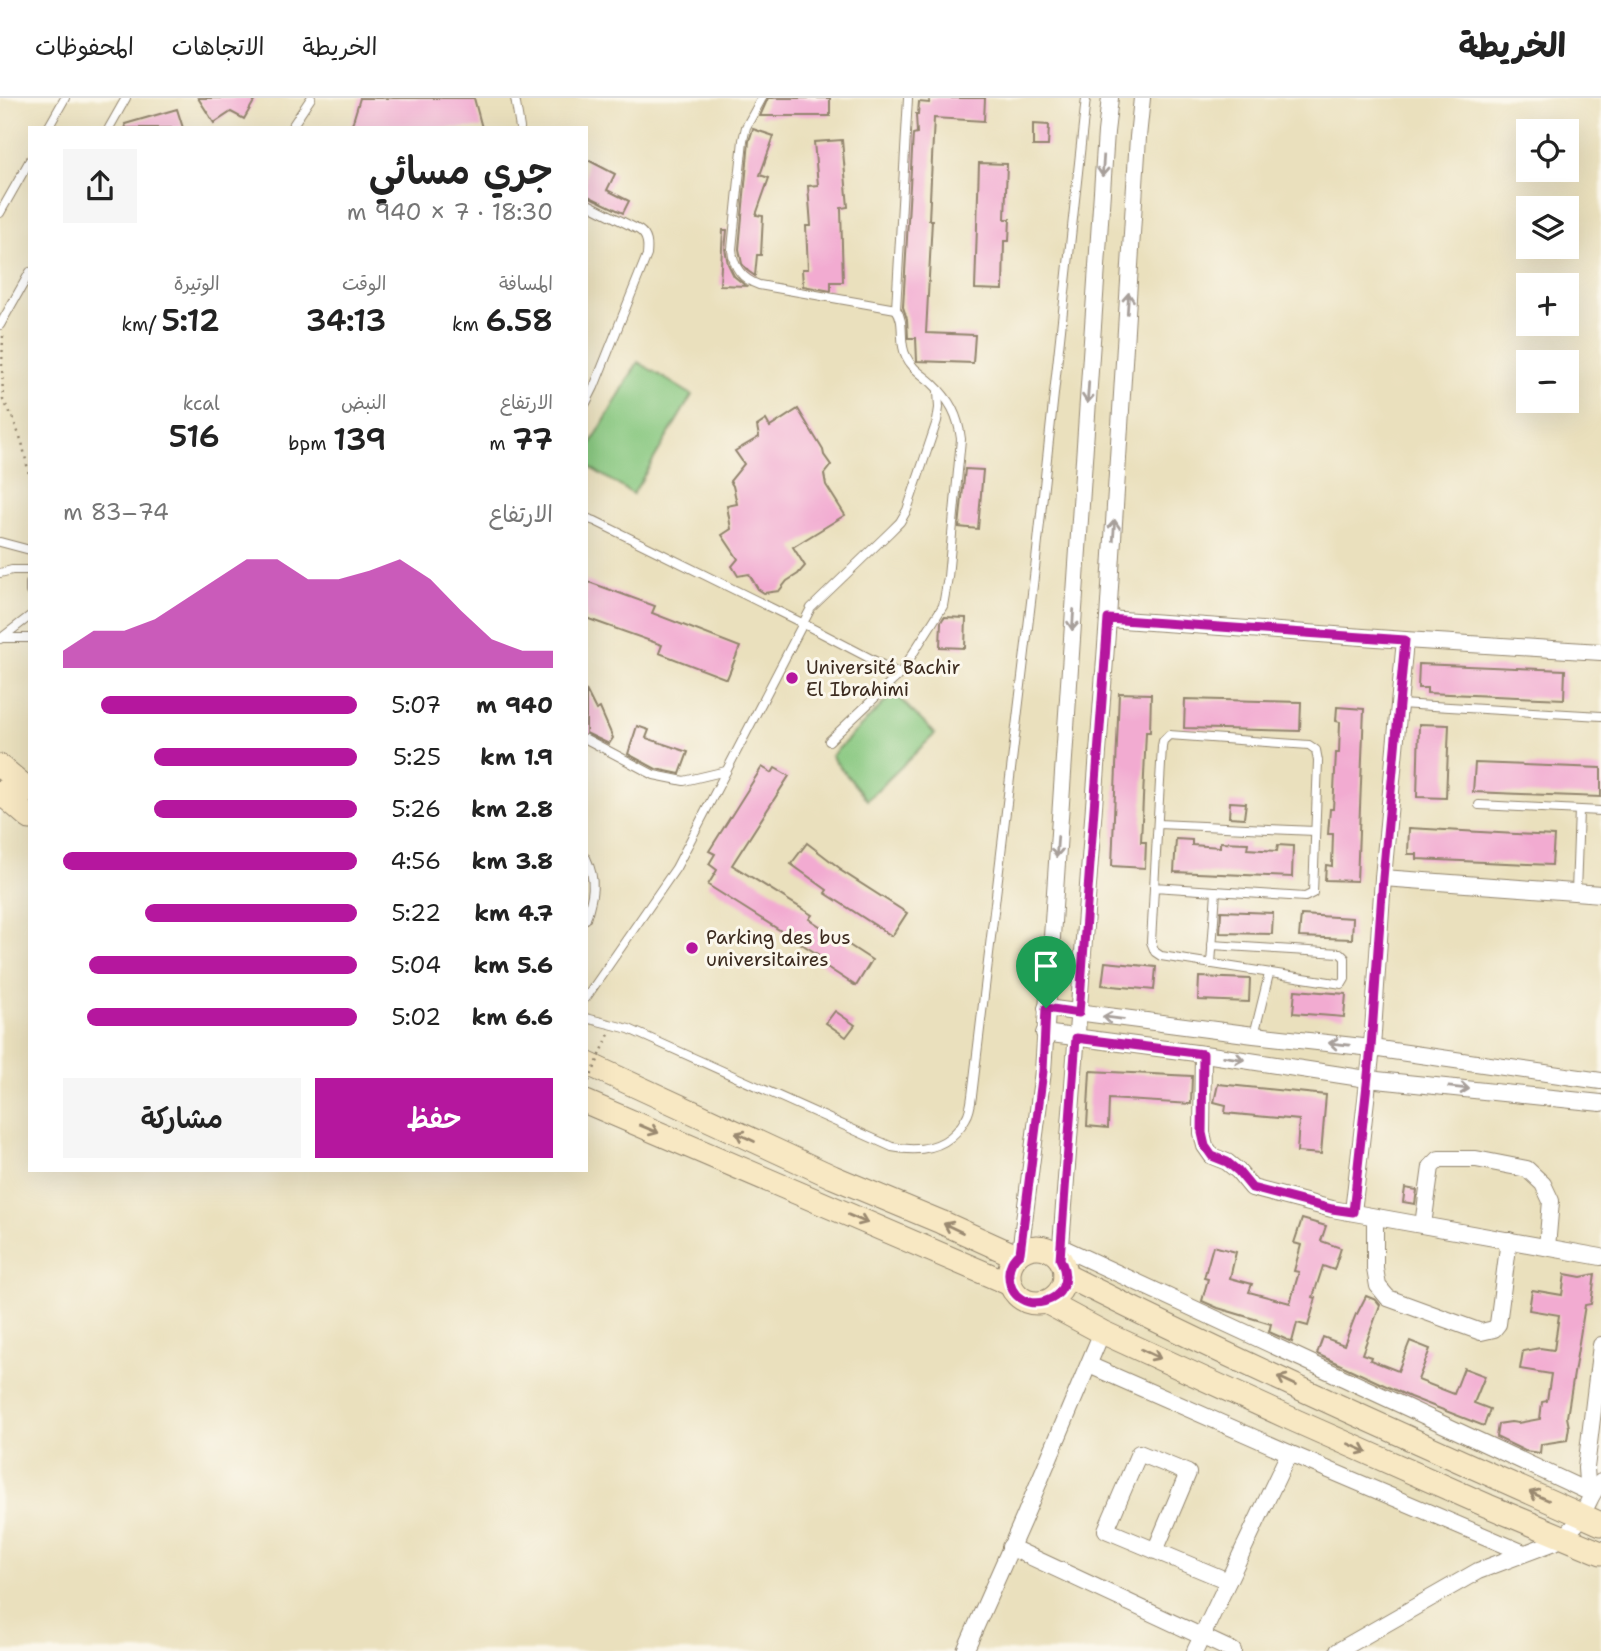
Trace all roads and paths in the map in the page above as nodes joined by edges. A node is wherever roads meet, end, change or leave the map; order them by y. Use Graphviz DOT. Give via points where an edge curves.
graph roads {
  1 [pos="65,98"];
  2 [pos="126,98"];
  3 [pos="311,98"];
  4 [pos="514,98"];
  5 [pos="762,98"];
  6 [pos="908,98"];
  7 [pos="1086,98"];
  8 [pos="1110,98"];
  9 [pos="1142,98"];
  10 [pos="49,126"];
  11 [pos="110,126"];
  12 [pos="292,126"];
  13 [pos="520,126"];
  14 [pos="28,164"];
  15 [pos="588,204"];
  16 [pos="0,213"];
  17 [pos="28,275"];
  18 [pos="896,309"];
  19 [pos="2,321"];
  20 [pos="938,391"];
  21 [pos="588,399"];
  22 [pos="28,470"];
  23 [pos="588,519"];
  24 [pos="0,542"];
  25 [pos="28,549"];
  26 [pos="28,570"];
  27 [pos="0,573"];
  28 [pos="28,618"];
  29 [pos="1108,619"];
  30 [pos="802,623"];
  31 [pos="1,638"];
  32 [pos="28,638"];
  33 [pos="1405,640"];
  34 [pos="1601,652"];
  35 [pos="900,674"];
  36 [pos="1399,704"];
  37 [pos="1601,716"];
  38 [pos="588,740"];
  39 [pos="829,741"];
  40 [pos="0,766"];
  41 [pos="726,771"];
  42 [pos="28,789"];
  43 [pos="0,792"];
  44 [pos="1479,805"];
  45 [pos="1579,810"];
  46 [pos="1601,811"];
  47 [pos="28,816"];
  48 [pos="1158,824"];
  49 [pos="1315,831"];
  50 [pos="588,865"];
  51 [pos="1383,878"];
  52 [pos="1154,887"];
  53 [pos="1216,891"];
  54 [pos="1576,892"];
  55 [pos="1601,894"];
  56 [pos="588,912"];
  57 [pos="1212,945"];
  58 [pos="1210,964"];
  59 [pos="1269,974"];
  60 [pos="588,995"];
  61 [pos="1046,1008"];
  62 [pos="1079,1013"];
  63 [pos="588,1019"];
  64 [pos="1044,1033"];
  65 [pos="609,1034"];
  66 [pos="1254,1035"];
  67 [pos="1076,1038"];
  68 [pos="1371,1048"];
  69 [pos="1203,1054"];
  70 [pos="588,1064"];
  71 [pos="1367,1079"];
  72 [pos="1601,1081"];
  73 [pos="588,1083"];
  74 [pos="588,1103"];
  75 [pos="1601,1103"];
  76 [pos="1353,1212"];
  77 [pos="1376,1216"];
  78 [pos="1423,1225"];
  79 [pos="1509,1240"];
  80 [pos="1547,1247"];
  81 [pos="1018,1255"];
  82 [pos="1601,1256"];
  83 [pos="1062,1260"];
  84 [pos="1010,1284"];
  85 [pos="1046,1302"];
  86 [pos="1102,1332"];
  87 [pos="1601,1345"];
  88 [pos="1089,1365"];
  89 [pos="1289,1453"];
  90 [pos="1596,1488"];
  91 [pos="1592,1520"];
  92 [pos="1564,1536"];
  93 [pos="1010,1547"];
  94 [pos="1155,1550"];
  95 [pos="1524,1553"];
  96 [pos="1601,1553"];
  97 [pos="1228,1581"];
  98 [pos="1198,1644"];
  99 [pos="965,1651"];
  100 [pos="1233,1651"];
  101 [pos="1338,1651"];
  1 -- 10 [label="lane"];
  2 -- 11 [label="lane"];
  3 -- 12 [label="lane"];
  4 -- 13 [label="lane"];
  5 -- 18 [label="lane" via="743,139 732,249 738,270 759,285"];
  6 -- 18 [label="lane"];
  7 -- 63 [label="lane" via="1033,588 968,1116 942,1143 926,1149 892,1147 629,1029"];
  8 -- 61 [label="street, one-way"];
  29 -- 9 [label="street, one-way"];
  14 -- 16 [label="lane"];
  15 -- 21 [label="lane" via="639,230 648,243"];
  17 -- 19 [label="lane"];
  18 -- 20 [label="lane" via="905,356"];
  19 -- 22 [label="path" via="3,400 22,442"];
  20 -- 30 [label="lane" via="937,421 900,522 811,608"];
  20 -- 35 [label="lane" via="956,413 961,439 948,578 943,606"];
  23 -- 30 [label="lane"];
  24 -- 25 [label="lane"];
  26 -- 27 [label="lane"];
  28 -- 31 [label="lane"];
  29 -- 33 [label="street"];
  29 -- 62 [label="street"];
  30 -- 35 [label="lane"];
  30 -- 41 [label="lane"];
  31 -- 32 [label="lane"];
  33 -- 34 [label="street"];
  33 -- 36 [label="street"];
  35 -- 39 [label="lane"];
  36 -- 37 [label="lane"];
  36 -- 51 [label="street"];
  38 -- 41 [label="lane" via="654,775 684,781"];
  40 -- 42 [label="main road"];
  41 -- 60 [label="lane" via="676,868"];
  43 -- 47 [label="main road"];
  44 -- 45 [label="lane"];
  45 -- 46 [label="lane"];
  45 -- 54 [label="lane"];
  48 -- 49 [label="lane"];
  48 -- 49 [label="lane" via="1161,746 1168,735 1309,745 1316,750 1318,761"];
  48 -- 52 [label="lane"];
  49 -- 53 [label="lane" via="1310,896"];
  50 -- 56 [label="lane" via="594,886"];
  51 -- 54 [label="street"];
  51 -- 68 [label="street"];
  52 -- 53 [label="lane"];
  52 -- 58 [label="lane" via="1155,952"];
  53 -- 57 [label="lane"];
  54 -- 55 [label="street"];
  57 -- 58 [label="lane"];
  57 -- 59 [label="lane" via="1340,953 1345,958 1342,984"];
  58 -- 59 [label="lane"];
  59 -- 66 [label="lane"];
  61 -- 62 [label="street"];
  61 -- 64 [label="street"];
  66 -- 62 [label="street, one-way"];
  62 -- 67 [label="street"];
  64 -- 67 [label="street"];
  64 -- 81 [label="street"];
  65 -- 73 [label="path, bridge"];
  68 -- 66 [label="street, one-way"];
  67 -- 69 [label="street"];
  67 -- 83 [label="street"];
  68 -- 71 [label="street"];
  68 -- 72 [label="street"];
  69 -- 71 [label="street, one-way"];
  69 -- 76 [label="street" via="1202,1133 1212,1156 1227,1162 1252,1188"];
  81 -- 70 [label="main road, one-way" via="832,1177"];
  71 -- 75 [label="street, one-way"];
  71 -- 76 [label="street"];
  74 -- 84 [label="main road, one-way"];
  76 -- 77 [label="street"];
  77 -- 78 [label="street"];
  77 -- 79 [label="street" via="1375,1269 1378,1286 1388,1298 1481,1332 1499,1324"];
  78 -- 79 [label="street"];
  78 -- 80 [label="street" via="1431,1167 1439,1159 1476,1159 1527,1169 1543,1184 1551,1201"];
  79 -- 80 [label="street"];
  80 -- 82 [label="street"];
  81 -- 83 [label="main road" via="1037,1247"];
  81 -- 84 [label="main road" via="1010,1266"];
  83 -- 85 [label="main road" via="1064,1284"];
  83 -- 90 [label="street"];
  91 -- 83 [label="main road, one-way" via="1144,1315"];
  84 -- 85 [label="main road" via="1020,1298"];
  85 -- 86 [label="main road"];
  86 -- 88 [label="street"];
  86 -- 92 [label="main road, one-way"];
  87 -- 90 [label="street" via="1586,1468 1587,1482"];
  88 -- 89 [label="street"];
  88 -- 93 [label="street"];
  89 -- 95 [label="street"];
  89 -- 97 [label="street"];
  90 -- 91 [label="street"];
  91 -- 92 [label="street"];
  92 -- 95 [label="street"];
  92 -- 96 [label="main road"];
  93 -- 98 [label="street"];
  93 -- 99 [label="street"];
  94 -- 94 [label="street" via="1106,1530 1139,1453 1188,1473"];
  94 -- 97 [label="street"];
  95 -- 101 [label="street" via="1478,1570"];
  97 -- 98 [label="street"];
  98 -- 100 [label="street"];
}
